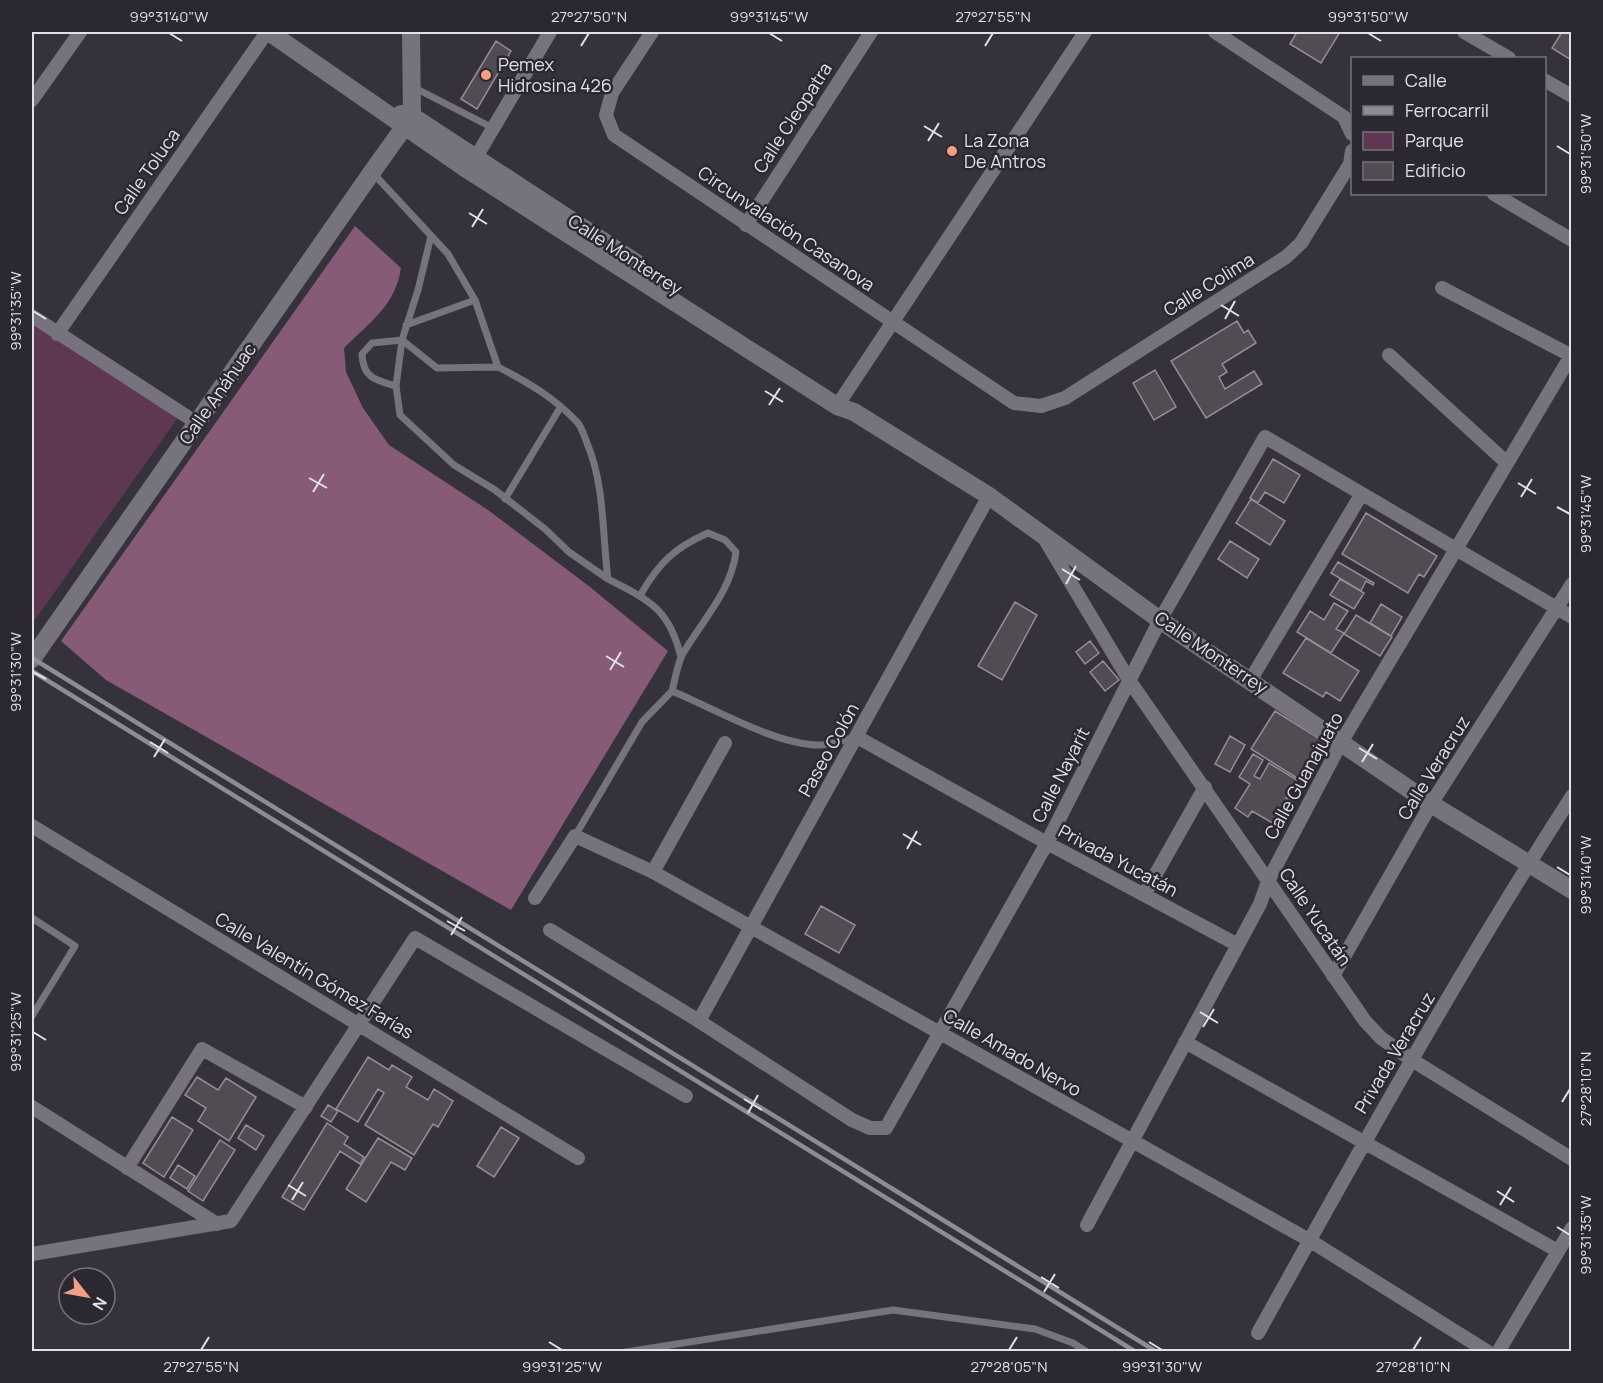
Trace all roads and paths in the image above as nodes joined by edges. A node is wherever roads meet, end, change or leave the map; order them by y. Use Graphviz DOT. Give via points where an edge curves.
graph roads {
  1 [pos="80,32"];
  2 [pos="268,32"];
  3 [pos="411,32"];
  4 [pos="550,32"];
  5 [pos="652,32"];
  6 [pos="871,32"];
  7 [pos="1085,32"];
  8 [pos="1215,32"];
  9 [pos="1464,32"];
  10 [pos="1493,32"];
  11 [pos="1486,44"];
  12 [pos="1507,57"];
  13 [pos="1546,81"];
  14 [pos="412,87"];
  15 [pos="1572,96"];
  16 [pos="32,100"];
  17 [pos="409,122"];
  18 [pos="493,128"];
  19 [pos="1351,130"];
  20 [pos="1351,160"];
  21 [pos="472,164"];
  22 [pos="372,172"];
  23 [pos="1496,195"];
  24 [pos="746,225"];
  25 [pos="431,237"];
  26 [pos="1572,240"];
  27 [pos="1442,288"];
  28 [pos="475,300"];
  29 [pos="32,316"];
  30 [pos="893,323"];
  31 [pos="406,325"];
  32 [pos="57,334"];
  33 [pos="402,340"];
  34 [pos="1389,355"];
  35 [pos="1571,355"];
  36 [pos="498,367"];
  37 [pos="396,386"];
  38 [pos="845,405"];
  39 [pos="1041,406"];
  40 [pos="561,408"];
  41 [pos="197,423"];
  42 [pos="1507,463"];
  43 [pos="1361,495"];
  44 [pos="989,496"];
  45 [pos="505,499"];
  46 [pos="1041,534"];
  47 [pos="1455,551"];
  48 [pos="608,579"];
  49 [pos="1572,584"];
  50 [pos="641,594"];
  51 [pos="1557,608"];
  52 [pos="1572,617"];
  53 [pos="1160,620"];
  54 [pos="681,658"];
  55 [pos="32,659"];
  56 [pos="1251,679"];
  57 [pos="1129,680"];
  58 [pos="672,691"];
  59 [pos="857,737"];
  60 [pos="1342,741"];
  61 [pos="725,743"];
  62 [pos="1205,787"];
  63 [pos="1572,796"];
  64 [pos="1431,804"];
  65 [pos="32,826"];
  66 [pos="575,836"];
  67 [pos="1047,843"];
  68 [pos="1528,863"];
  69 [pos="653,872"];
  70 [pos="1268,881"];
  71 [pos="1572,890"];
  72 [pos="1144,896"];
  73 [pos="535,898"];
  74 [pos="32,918"];
  75 [pos="752,926"];
  76 [pos="550,930"];
  77 [pos="1238,945"];
  78 [pos="1333,976"];
  79 [pos="32,1016"];
  80 [pos="699,1021"];
  81 [pos="361,1025"];
  82 [pos="941,1033"];
  83 [pos="1185,1042"];
  84 [pos="1412,1060"];
  85 [pos="686,1096"];
  86 [pos="32,1107"];
  87 [pos="306,1107"];
  88 [pos="1132,1141"];
  89 [pos="1364,1141"];
  90 [pos="578,1158"];
  91 [pos="1572,1159"];
  92 [pos="127,1168"];
  93 [pos="217,1224"];
  94 [pos="1087,1225"];
  95 [pos="1572,1228"];
  96 [pos="1310,1240"];
  97 [pos="1558,1251"];
  98 [pos="32,1254"];
  99 [pos="1258,1333"];
  100 [pos="626,1352"];
  101 [pos="1087,1352"];
  102 [pos="1488,1352"];
  103 [pos="1497,1352"];
  1 -- 16 [label="street"];
  2 -- 17 [label="street, Calle Monterrey" via="388,113"];
  2 -- 32 [label="street, Calle Toluca"];
  3 -- 14 [label="street"];
  4 -- 18 [label="street"];
  5 -- 24 [label="street, Circunvalación Casanova" via="612,93 606,116 614,135"];
  6 -- 24 [label="street, Calle Cleopatra"];
  7 -- 30 [label="street"];
  8 -- 19 [label="street" via="1344,117"];
  9 -- 11 [label="street"];
  10 -- 11 [label="street"];
  11 -- 12 [label="street"];
  13 -- 15 [label="street"];
  14 -- 17 [label="street"];
  14 -- 18 [label="lane"];
  17 -- 21 [label="street, Calle Monterrey"];
  17 -- 22 [label="street, Calle Anáhuac"];
  18 -- 21 [label="street"];
  20 -- 39 [label="street, Calle Colima" via="1301,243 1286,257 1065,398"];
  21 -- 38 [label="street, Calle Monterrey"];
  22 -- 25 [label="lane"];
  22 -- 41 [label="street, Calle Anáhuac"];
  23 -- 26 [label="street"];
  24 -- 30 [label="street, Circunvalación Casanova"];
  25 -- 28 [label="lane" via="448,254"];
  25 -- 31 [label="lane"];
  27 -- 35 [label="street"];
  28 -- 31 [label="lane"];
  28 -- 36 [label="lane"];
  29 -- 32 [label="street"];
  30 -- 38 [label="street"];
  30 -- 39 [label="street, Circunvalación Casanova" via="1014,403"];
  31 -- 33 [label="lane"];
  32 -- 41 [label="street"];
  33 -- 36 [label="lane" via="437,368"];
  33 -- 37 [label="lane"];
  33 -- 37 [label="lane" via="372,343 362,354 362,368 371,379"];
  34 -- 42 [label="street"];
  35 -- 42 [label="street, Calle Guanajuato"];
  36 -- 40 [label="lane" via="535,386"];
  37 -- 45 [label="lane" via="400,415 454,465"];
  38 -- 44 [label="street, Calle Monterrey"];
  40 -- 45 [label="lane"];
  40 -- 48 [label="lane" via="579,424 595,461 602,496"];
  41 -- 55 [label="street, Calle Anáhuac"];
  42 -- 47 [label="street, Calle Guanajuato"];
  43 -- 47 [label="street"];
  43 -- 53 [label="street, Calle Nayarit" via="1264,437"];
  43 -- 56 [label="street"];
  44 -- 46 [label="street, Calle Monterrey"];
  44 -- 59 [label="street, Paseo Colón"];
  45 -- 48 [label="lane"];
  46 -- 53 [label="street, Calle Monterrey"];
  46 -- 57 [label="street, Calle Yucatán"];
  47 -- 51 [label="street"];
  47 -- 60 [label="street, Calle Guanajuato"];
  48 -- 50 [label="lane"];
  49 -- 51 [label="street, Calle Veracruz"];
  50 -- 54 [label="lane" via="676,634"];
  50 -- 54 [label="lane" via="657,567 685,543 708,533 725,540 736,552 734,569"];
  51 -- 52 [label="street"];
  51 -- 64 [label="street, Calle Veracruz"];
  53 -- 56 [label="street, Calle Monterrey"];
  53 -- 57 [label="street, Calle Nayarit"];
  54 -- 58 [label="lane"];
  56 -- 60 [label="street, Calle Monterrey"];
  57 -- 62 [label="street, Calle Yucatán"];
  57 -- 67 [label="street, Calle Nayarit"];
  58 -- 59 [label="lane" via="790,740 820,745"];
  58 -- 66 [label="lane" via="642,722"];
  59 -- 67 [label="street, Privada Yucatán"];
  59 -- 75 [label="street, Paseo Colón"];
  60 -- 64 [label="street, Calle Monterrey"];
  60 -- 70 [label="street, Calle Guanajuato"];
  61 -- 69 [label="street"];
  62 -- 70 [label="street, Calle Yucatán"];
  62 -- 72 [label="street"];
  63 -- 68 [label="street, Privada Veracruz"];
  64 -- 68 [label="street, Calle Monterrey"];
  64 -- 78 [label="street, Calle Veracruz"];
  65 -- 81 [label="street, Calle Valentín Gómez Farías"];
  66 -- 69 [label="street, Calle Amado Nervo"];
  66 -- 73 [label="street"];
  67 -- 72 [label="street, Privada Yucatán"];
  67 -- 82 [label="street, Calle Nayarit"];
  68 -- 71 [label="street, Calle Monterrey"];
  68 -- 84 [label="street, Privada Veracruz"];
  69 -- 75 [label="street, Calle Amado Nervo"];
  70 -- 77 [label="street, Calle Guanajuato"];
  70 -- 78 [label="street, Calle Yucatán"];
  72 -- 77 [label="street, Privada Yucatán"];
  74 -- 79 [label="lane" via="75,946"];
  75 -- 80 [label="street, Paseo Colón"];
  75 -- 82 [label="street, Calle Amado Nervo"];
  76 -- 80 [label="street"];
  77 -- 83 [label="street, Calle Guanajuato"];
  78 -- 84 [label="street, Calle Yucatán" via="1381,1038"];
  80 -- 82 [label="street, Calle Nayarit" via="870,1128 886,1128"];
  81 -- 85 [label="street" via="415,938"];
  81 -- 87 [label="street"];
  81 -- 90 [label="street, Calle Valentín Gómez Farías"];
  82 -- 88 [label="street, Calle Amado Nervo"];
  83 -- 88 [label="street, Calle Guanajuato"];
  83 -- 89 [label="street"];
  84 -- 89 [label="street, Privada Veracruz"];
  84 -- 91 [label="street, Calle Yucatán"];
  86 -- 92 [label="street"];
  87 -- 92 [label="street" via="202,1049"];
  87 -- 93 [label="street" via="231,1221"];
  88 -- 94 [label="street, Calle Guanajuato"];
  88 -- 96 [label="street, Calle Amado Nervo"];
  89 -- 96 [label="street, Privada Veracruz"];
  89 -- 97 [label="street"];
  92 -- 93 [label="street"];
  93 -- 98 [label="street"];
  95 -- 97 [label="street"];
  96 -- 99 [label="street, Privada Veracruz"];
  96 -- 102 [label="street, Calle Amado Nervo"];
  97 -- 103 [label="street"];
  100 -- 101 [label="lane" via="892,1310 1035,1329"];
}
